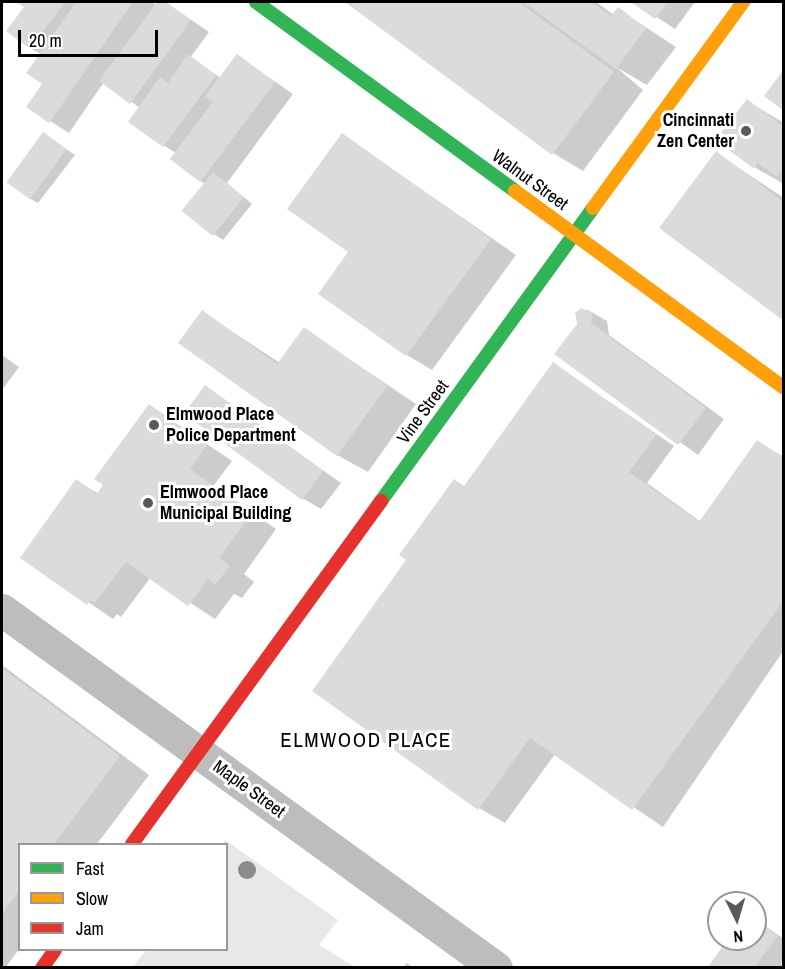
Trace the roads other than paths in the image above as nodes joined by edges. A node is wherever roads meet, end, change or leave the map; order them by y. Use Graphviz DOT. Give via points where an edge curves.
graph roads {
  1 [pos="256,2"];
  2 [pos="743,2"];
  3 [pos="573,234"];
  4 [pos="783,388"];
  5 [pos="2,610"];
  6 [pos="199,753"];
  7 [pos="133,843"];
  8 [pos="54,951"];
  9 [pos="42,968"];
  10 [pos="496,968"];
  1 -- 3 [label="main road, Walnut Street"];
  2 -- 3 [label="main road, Vine Street"];
  3 -- 4 [label="main road, Walnut Street"];
  3 -- 6 [label="main road, Vine Street"];
  5 -- 6 [label="street, Maple Street"];
  6 -- 7 [label="main road, Vine Street"];
  6 -- 10 [label="street, Maple Street"];
  8 -- 9 [label="main road"];
}
